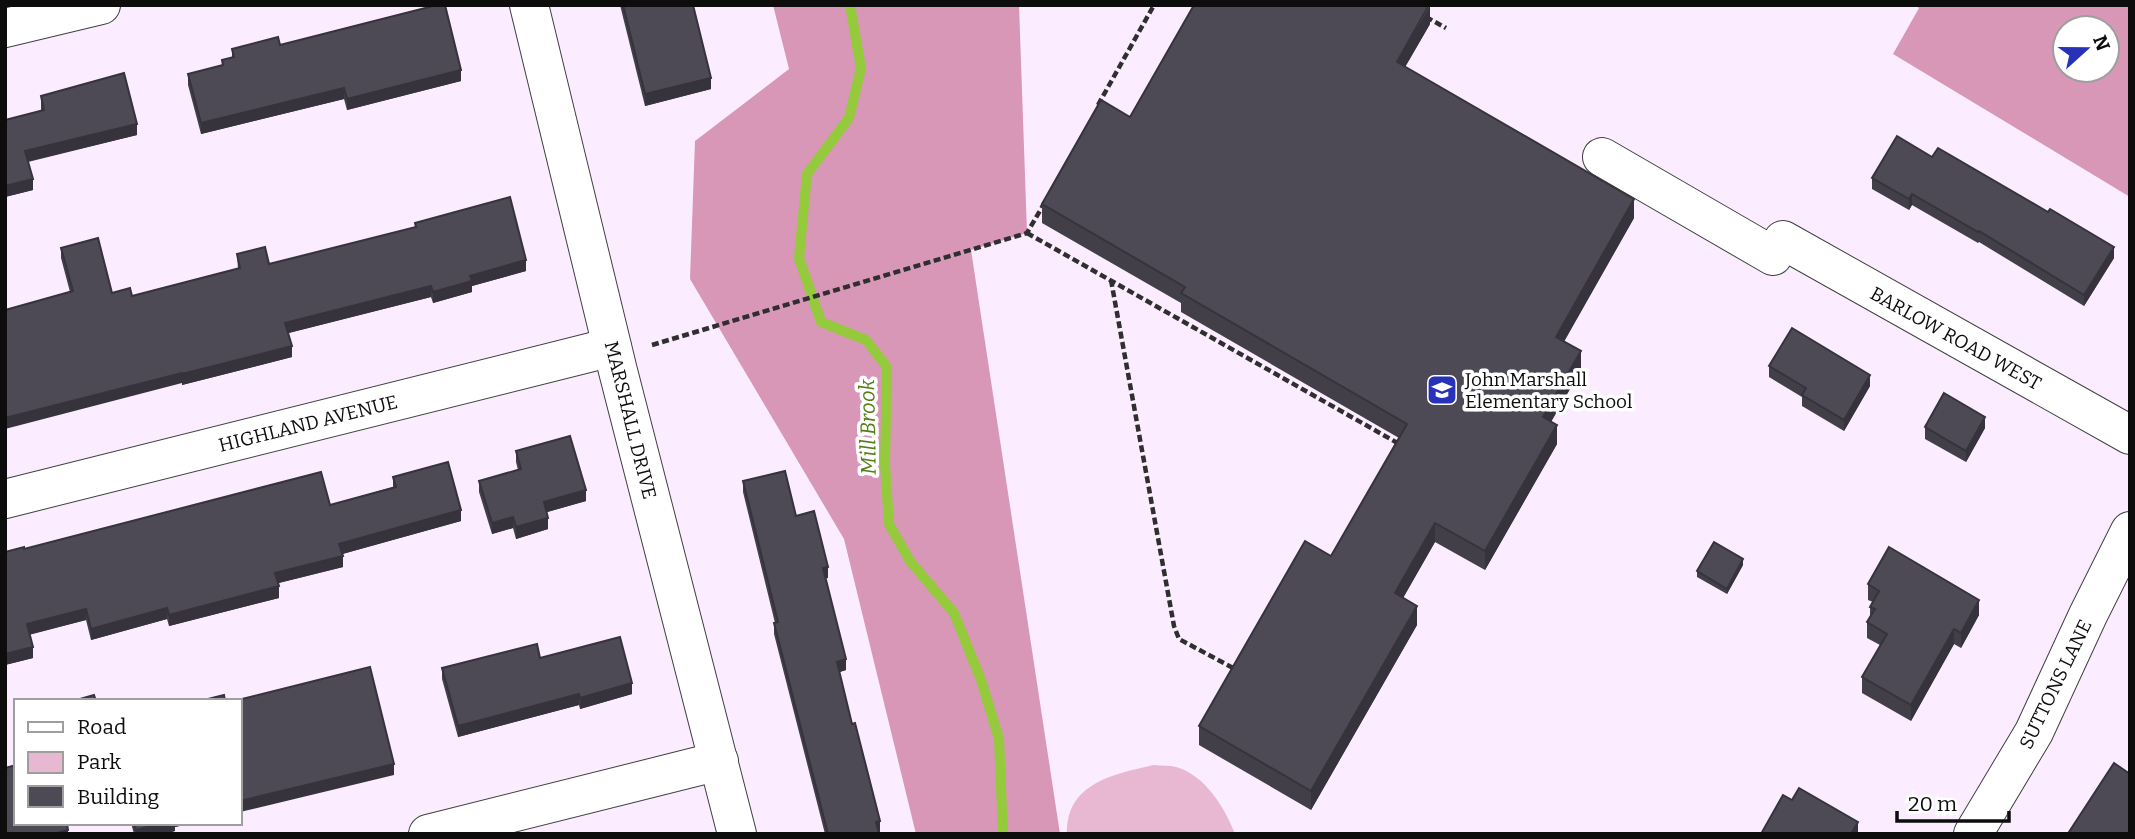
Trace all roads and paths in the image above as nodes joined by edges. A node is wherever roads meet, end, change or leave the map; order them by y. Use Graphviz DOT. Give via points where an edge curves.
graph roads {
  1 [pos="101,5"];
  2 [pos="529,5"];
  3 [pos="1154,5"];
  4 [pos="1417,11"];
  5 [pos="5,28"];
  6 [pos="1446,28"];
  7 [pos="1094,113"];
  8 [pos="1602,157"];
  9 [pos="1047,197"];
  10 [pos="1027,233"];
  11 [pos="1111,280"];
  12 [pos="652,345"];
  13 [pos="612,347"];
  14 [pos="2130,435"];
  15 [pos="1404,447"];
  16 [pos="5,499"];
  17 [pos="2130,531"];
  18 [pos="1241,672"];
  19 [pos="719,761"];
  20 [pos="428,834"];
  21 [pos="737,834"];
  22 [pos="1973,834"];
  1 -- 5 [label="street"];
  2 -- 13 [label="street, MARSHALL DRIVE"];
  3 -- 7 [label="path"];
  4 -- 6 [label="path"];
  8 -- 14 [label="street, BARLOW ROAD WEST"];
  9 -- 10 [label="path"];
  10 -- 11 [label="path"];
  10 -- 12 [label="path"];
  11 -- 15 [label="path"];
  11 -- 18 [label="path" via="1174,626 1179,639"];
  13 -- 16 [label="street, HIGHLAND AVENUE"];
  13 -- 19 [label="street, MARSHALL DRIVE"];
  17 -- 22 [label="street, SUTTONS LANE" via="2034,732"];
  19 -- 20 [label="street"];
  19 -- 21 [label="street, MARSHALL DRIVE"];
}
